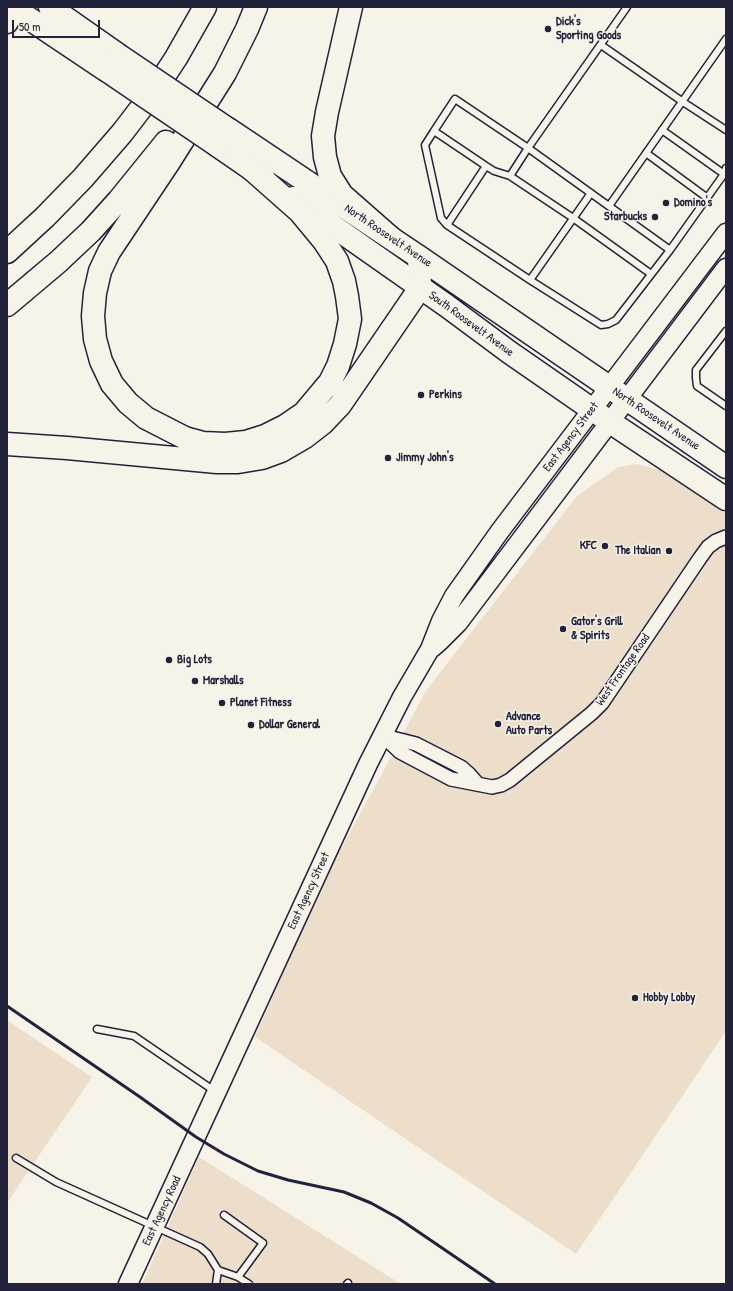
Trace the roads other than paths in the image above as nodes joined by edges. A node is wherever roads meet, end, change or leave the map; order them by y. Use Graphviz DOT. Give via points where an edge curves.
graph roads {
  1 [pos="50,7"];
  2 [pos="205,7"];
  3 [pos="252,7"];
  4 [pos="256,7"];
  5 [pos="351,7"];
  6 [pos="627,7"];
  7 [pos="11,11"];
  8 [pos="726,39"];
  9 [pos="601,45"];
  10 [pos="112,62"];
  11 [pos="683,102"];
  12 [pos="662,130"];
  13 [pos="726,130"];
  14 [pos="434,131"];
  15 [pos="223,137"];
  16 [pos="528,148"];
  17 [pos="646,153"];
  18 [pos="248,166"];
  19 [pos="486,166"];
  20 [pos="725,171"];
  21 [pos="510,176"];
  22 [pos="591,193"];
  23 [pos="706,197"];
  24 [pos="608,206"];
  25 [pos="573,218"];
  26 [pos="447,225"];
  27 [pos="726,233"];
  28 [pos="391,238"];
  29 [pos="670,250"];
  30 [pos="7,252"];
  31 [pos="419,257"];
  32 [pos="726,268"];
  33 [pos="651,274"];
  34 [pos="530,280"];
  35 [pos="420,288"];
  36 [pos="7,305"];
  37 [pos="726,330"];
  38 [pos="618,394"];
  39 [pos="726,406"];
  40 [pos="592,410"];
  41 [pos="610,422"];
  42 [pos="7,444"];
  43 [pos="726,467"];
  44 [pos="726,499"];
  45 [pos="726,538"];
  46 [pos="430,649"];
  47 [pos="382,735"];
  48 [pos="97,1029"];
  49 [pos="216,1092"];
  50 [pos="196,1137"];
  51 [pos="16,1158"];
  52 [pos="224,1215"];
  53 [pos="154,1226"];
  54 [pos="218,1270"];
  55 [pos="238,1277"];
  56 [pos="128,1284"];
  57 [pos="216,1284"];
  58 [pos="249,1284"];
  1 -- 10 [label="highway, North Roosevelt Avenue"];
  2 -- 30 [label="highway" via="155,90 122,133 83,178"];
  3 -- 36 [label="highway" via="208,81 149,165 91,230"];
  4 -- 18 [label="highway" via="225,73 109,252 100,271 95,293 95,339 101,361 112,384 128,403 146,418 185,438 203,443 246,442 285,426 304,413 330,382 338,366 350,319 344,281 337,261 324,241 300,212"];
  5 -- 28 [label="highway" via="327,112 323,136 325,157 330,176 342,195"];
  6 -- 9 [label="lane"];
  7 -- 10 [label="highway, North Roosevelt Avenue"];
  8 -- 11 [label="lane"];
  9 -- 11 [label="lane"];
  9 -- 16 [label="lane"];
  10 -- 15 [label="highway, North Roosevelt Avenue, bridge"];
  11 -- 12 [label="lane"];
  11 -- 13 [label="lane"];
  12 -- 17 [label="lane"];
  12 -- 20 [label="lane"];
  14 -- 16 [label="lane" via="455,98"];
  14 -- 19 [label="lane"];
  14 -- 26 [label="lane" via="425,145 441,218"];
  15 -- 18 [label="highway, South Roosevelt Avenue"];
  15 -- 28 [label="highway, North Roosevelt Avenue"];
  16 -- 21 [label="lane"];
  16 -- 22 [label="lane"];
  17 -- 23 [label="lane"];
  17 -- 24 [label="lane"];
  18 -- 35 [label="highway, South Roosevelt Avenue"];
  19 -- 21 [label="lane"];
  19 -- 26 [label="lane"];
  20 -- 23 [label="lane"];
  21 -- 25 [label="lane"];
  22 -- 24 [label="lane"];
  22 -- 25 [label="lane"];
  23 -- 29 [label="lane"];
  24 -- 29 [label="lane"];
  25 -- 33 [label="lane"];
  25 -- 34 [label="lane"];
  26 -- 34 [label="lane"];
  27 -- 38 [label="main road, East Agency Street"];
  28 -- 31 [label="highway, North Roosevelt Avenue"];
  29 -- 33 [label="lane"];
  31 -- 35 [label="highway"];
  31 -- 38 [label="highway, North Roosevelt Avenue"];
  32 -- 38 [label="main road, East Agency Street"];
  33 -- 34 [label="lane" via="616,320 608,324 601,324"];
  35 -- 40 [label="highway, South Roosevelt Avenue"];
  35 -- 42 [label="highway" via="340,405 317,428 281,451 262,458 217,462"];
  37 -- 39 [label="lane" via="696,370 698,386"];
  38 -- 40 [label="main road, East Agency Street"];
  38 -- 41 [label="main road, East Agency Street"];
  38 -- 43 [label="highway, North Roosevelt Avenue"];
  40 -- 41 [label="highway, South Roosevelt Avenue"];
  40 -- 46 [label="main road, East Agency Street" via="463,582 441,621"];
  41 -- 44 [label="highway, South Roosevelt Avenue"];
  41 -- 46 [label="main road, East Agency Street" via="458,623"];
  45 -- 47 [label="street, West Frontage Road" via="716,541 704,553 609,694 592,713 510,780 492,787 477,783 460,767 429,751 404,740"];
  46 -- 47 [label="main road, East Agency Street"];
  47 -- 49 [label="main road, East Agency Street"];
  48 -- 49 [label="lane" via="134,1036"];
  49 -- 50 [label="main road, East Agency Street"];
  50 -- 53 [label="main road, East Agency Road"];
  51 -- 53 [label="lane" via="56,1182"];
  52 -- 55 [label="lane" via="264,1243"];
  53 -- 54 [label="lane" via="200,1247"];
  53 -- 56 [label="main road, East Agency Road"];
  54 -- 55 [label="lane"];
  54 -- 57 [label="lane"];
  55 -- 58 [label="lane"];
}
